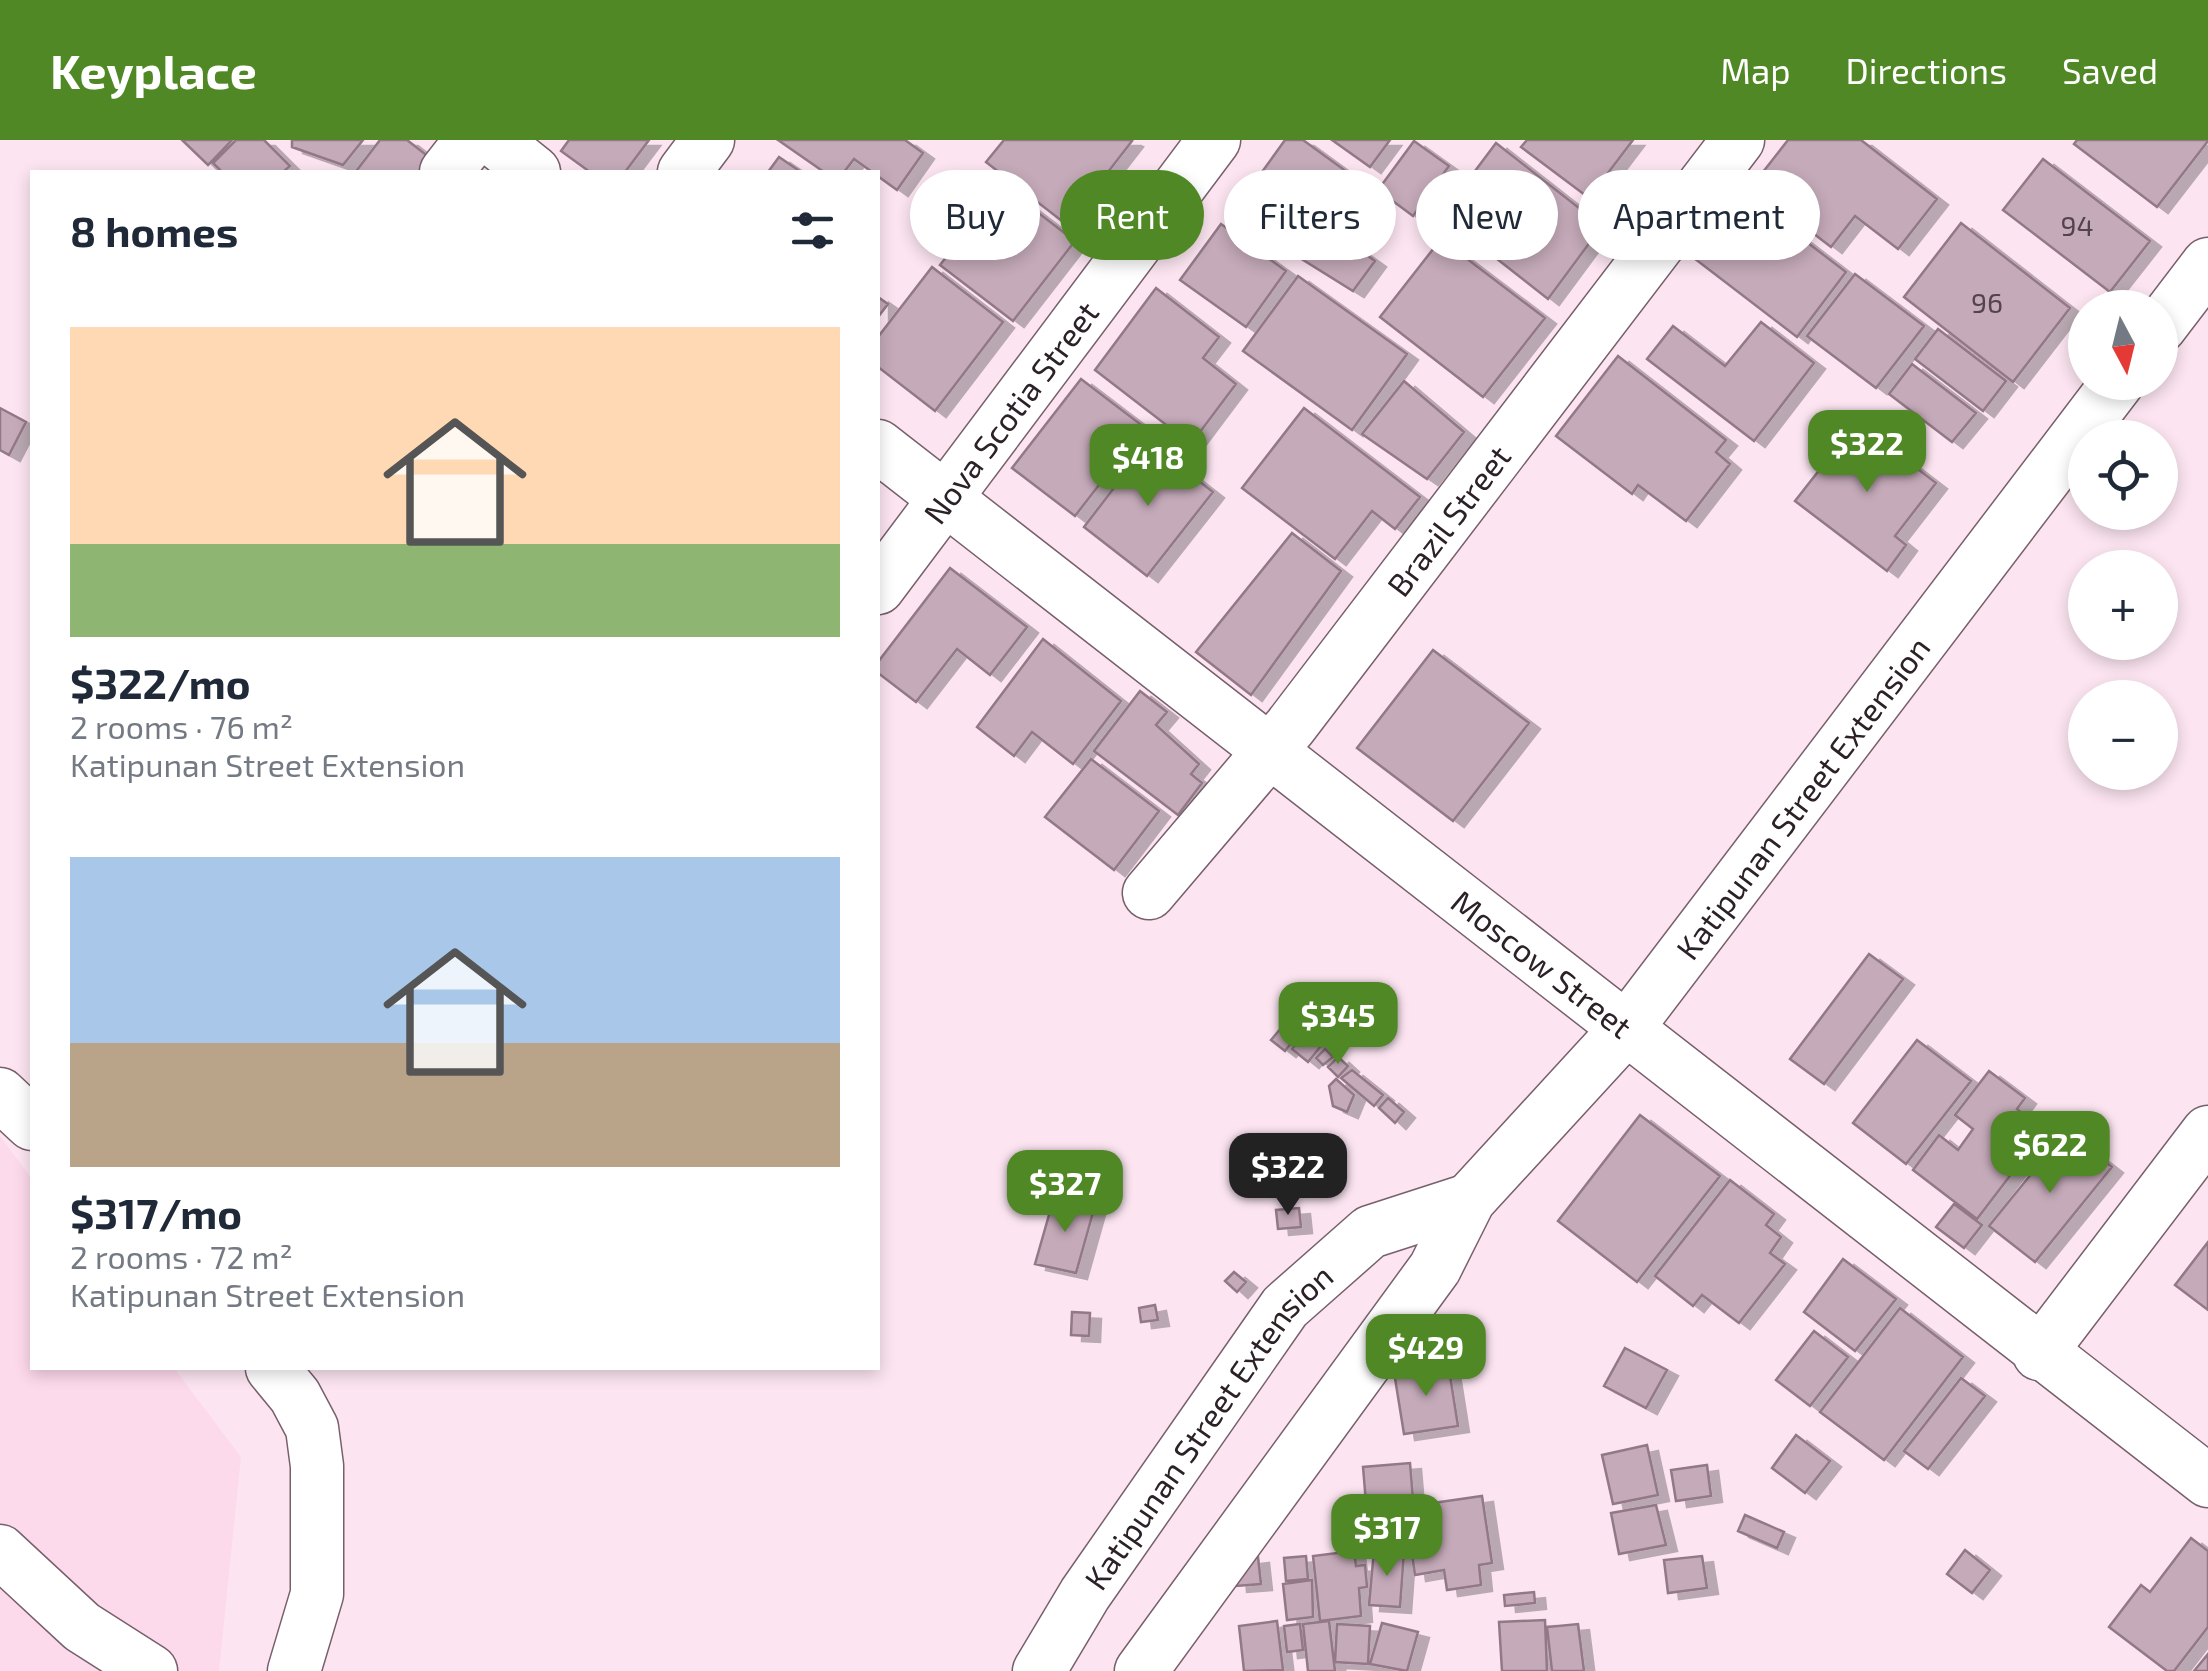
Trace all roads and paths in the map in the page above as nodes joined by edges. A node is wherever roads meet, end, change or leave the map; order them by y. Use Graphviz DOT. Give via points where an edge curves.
graph roads {
  1 [pos="471,140"];
  2 [pos="494,140"];
  3 [pos="1214,140"];
  4 [pos="1738,140"];
  5 [pos="448,170"];
  6 [pos="532,170"];
  7 [pos="2208,264"];
  8 [pos="2178,303"];
  9 [pos="2104,400"];
  10 [pos="880,448"];
  11 [pos="944,499"];
  12 [pos="880,585"];
  13 [pos="1268,752"];
  14 [pos="1149,893"];
  15 [pos="1626,1029"];
  16 [pos="0,1094"];
  17 [pos="30,1122"];
  18 [pos="2208,1132"];
  19 [pos="1470,1200"];
  20 [pos="2039,1354"];
  21 [pos="274,1370"];
  22 [pos="2208,1481"];
  23 [pos="0,1550"];
  24 [pos="152,1671"];
  25 [pos="294,1671"];
  26 [pos="1039,1671"];
  27 [pos="1140,1671"];
  1 -- 5 [label="street"];
  2 -- 6 [label="street"];
  3 -- 11 [label="street, Nova Scotia Street"];
  4 -- 13 [label="street, Brazil Street"];
  7 -- 8 [label="street"];
  9 -- 15 [label="street, Katipunan Street Extension"];
  10 -- 11 [label="street, Moscow Street"];
  11 -- 12 [label="street, Nova Scotia Street"];
  11 -- 13 [label="street, Moscow Street"];
  13 -- 14 [label="street, Brazil Street"];
  13 -- 15 [label="street, Moscow Street"];
  15 -- 19 [label="street, Katipunan Street Extension"];
  15 -- 20 [label="street, Moscow Street"];
  16 -- 17 [label="street"];
  18 -- 20 [label="street"];
  19 -- 26 [label="street, Katipunan Street Extension" via="1370,1232 1285,1307 1085,1594"];
  19 -- 27 [label="street, Katipunan Street Extension" via="1436,1268"];
  20 -- 22 [label="street, Moscow Street"];
  21 -- 25 [label="street" via="312,1428 317,1466 317,1594"];
  23 -- 24 [label="street" via="82,1627"];
}
